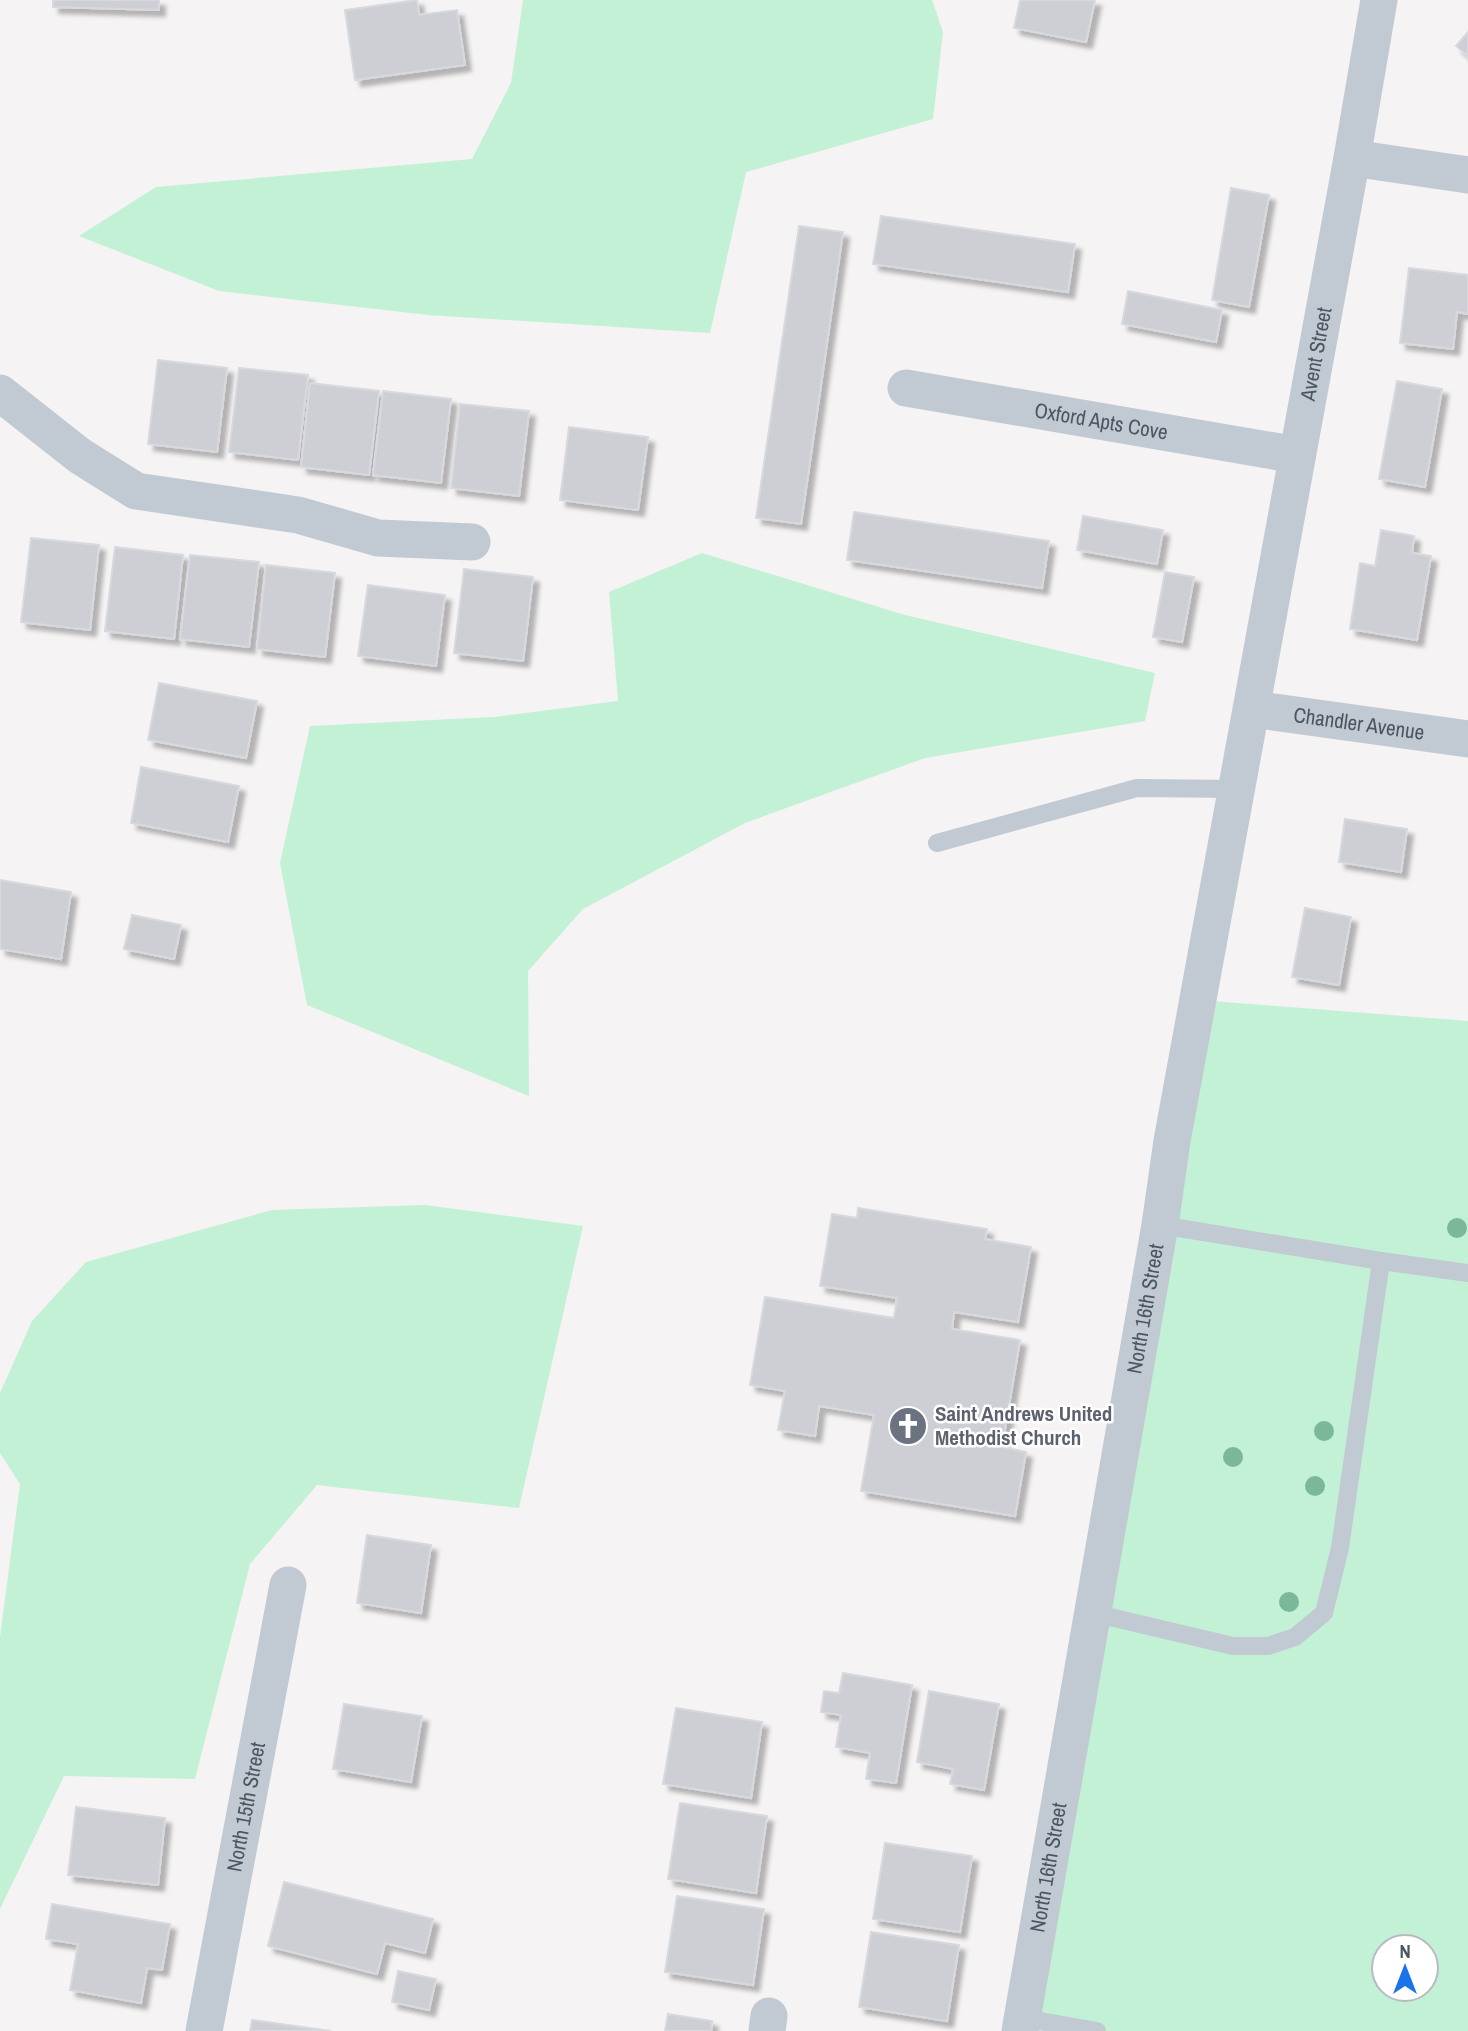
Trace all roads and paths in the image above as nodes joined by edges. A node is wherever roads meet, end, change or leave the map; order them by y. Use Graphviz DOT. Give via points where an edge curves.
graph roads {
  1 [pos="1379,0"];
  2 [pos="1352,158"];
  3 [pos="1468,175"];
  4 [pos="906,387"];
  5 [pos="0,393"];
  6 [pos="1297,455"];
  7 [pos="472,542"];
  8 [pos="1252,709"];
  9 [pos="1468,739"];
  10 [pos="1237,789"];
  11 [pos="937,843"];
  12 [pos="1160,1225"];
  13 [pos="1381,1261"];
  14 [pos="1468,1273"];
  15 [pos="288,1585"];
  16 [pos="1093,1613"];
  17 [pos="1021,2025"];
  18 [pos="204,2031"];
  19 [pos="1097,2031"];
  1 -- 2 [label="street, Avent Street"];
  2 -- 3 [label="street"];
  2 -- 6 [label="street, Avent Street"];
  4 -- 6 [label="street, Oxford Apts Cove"];
  5 -- 7 [label="street" via="80,456 136,491 298,515 378,538"];
  6 -- 8 [label="street, Avent Street"];
  8 -- 9 [label="street, Chandler Avenue"];
  8 -- 10 [label="street, North 16th Street"];
  10 -- 11 [label="lane" via="1137,788"];
  10 -- 12 [label="street, North 16th Street"];
  12 -- 13 [label="lane"];
  12 -- 16 [label="street, North 16th Street"];
  13 -- 14 [label="lane"];
  13 -- 16 [label="lane" via="1340,1548 1324,1613 1295,1637 1268,1646 1233,1646"];
  15 -- 18 [label="street, North 15th Street"];
  16 -- 17 [label="street, North 16th Street"];
  17 -- 19 [label="lane"];
}
